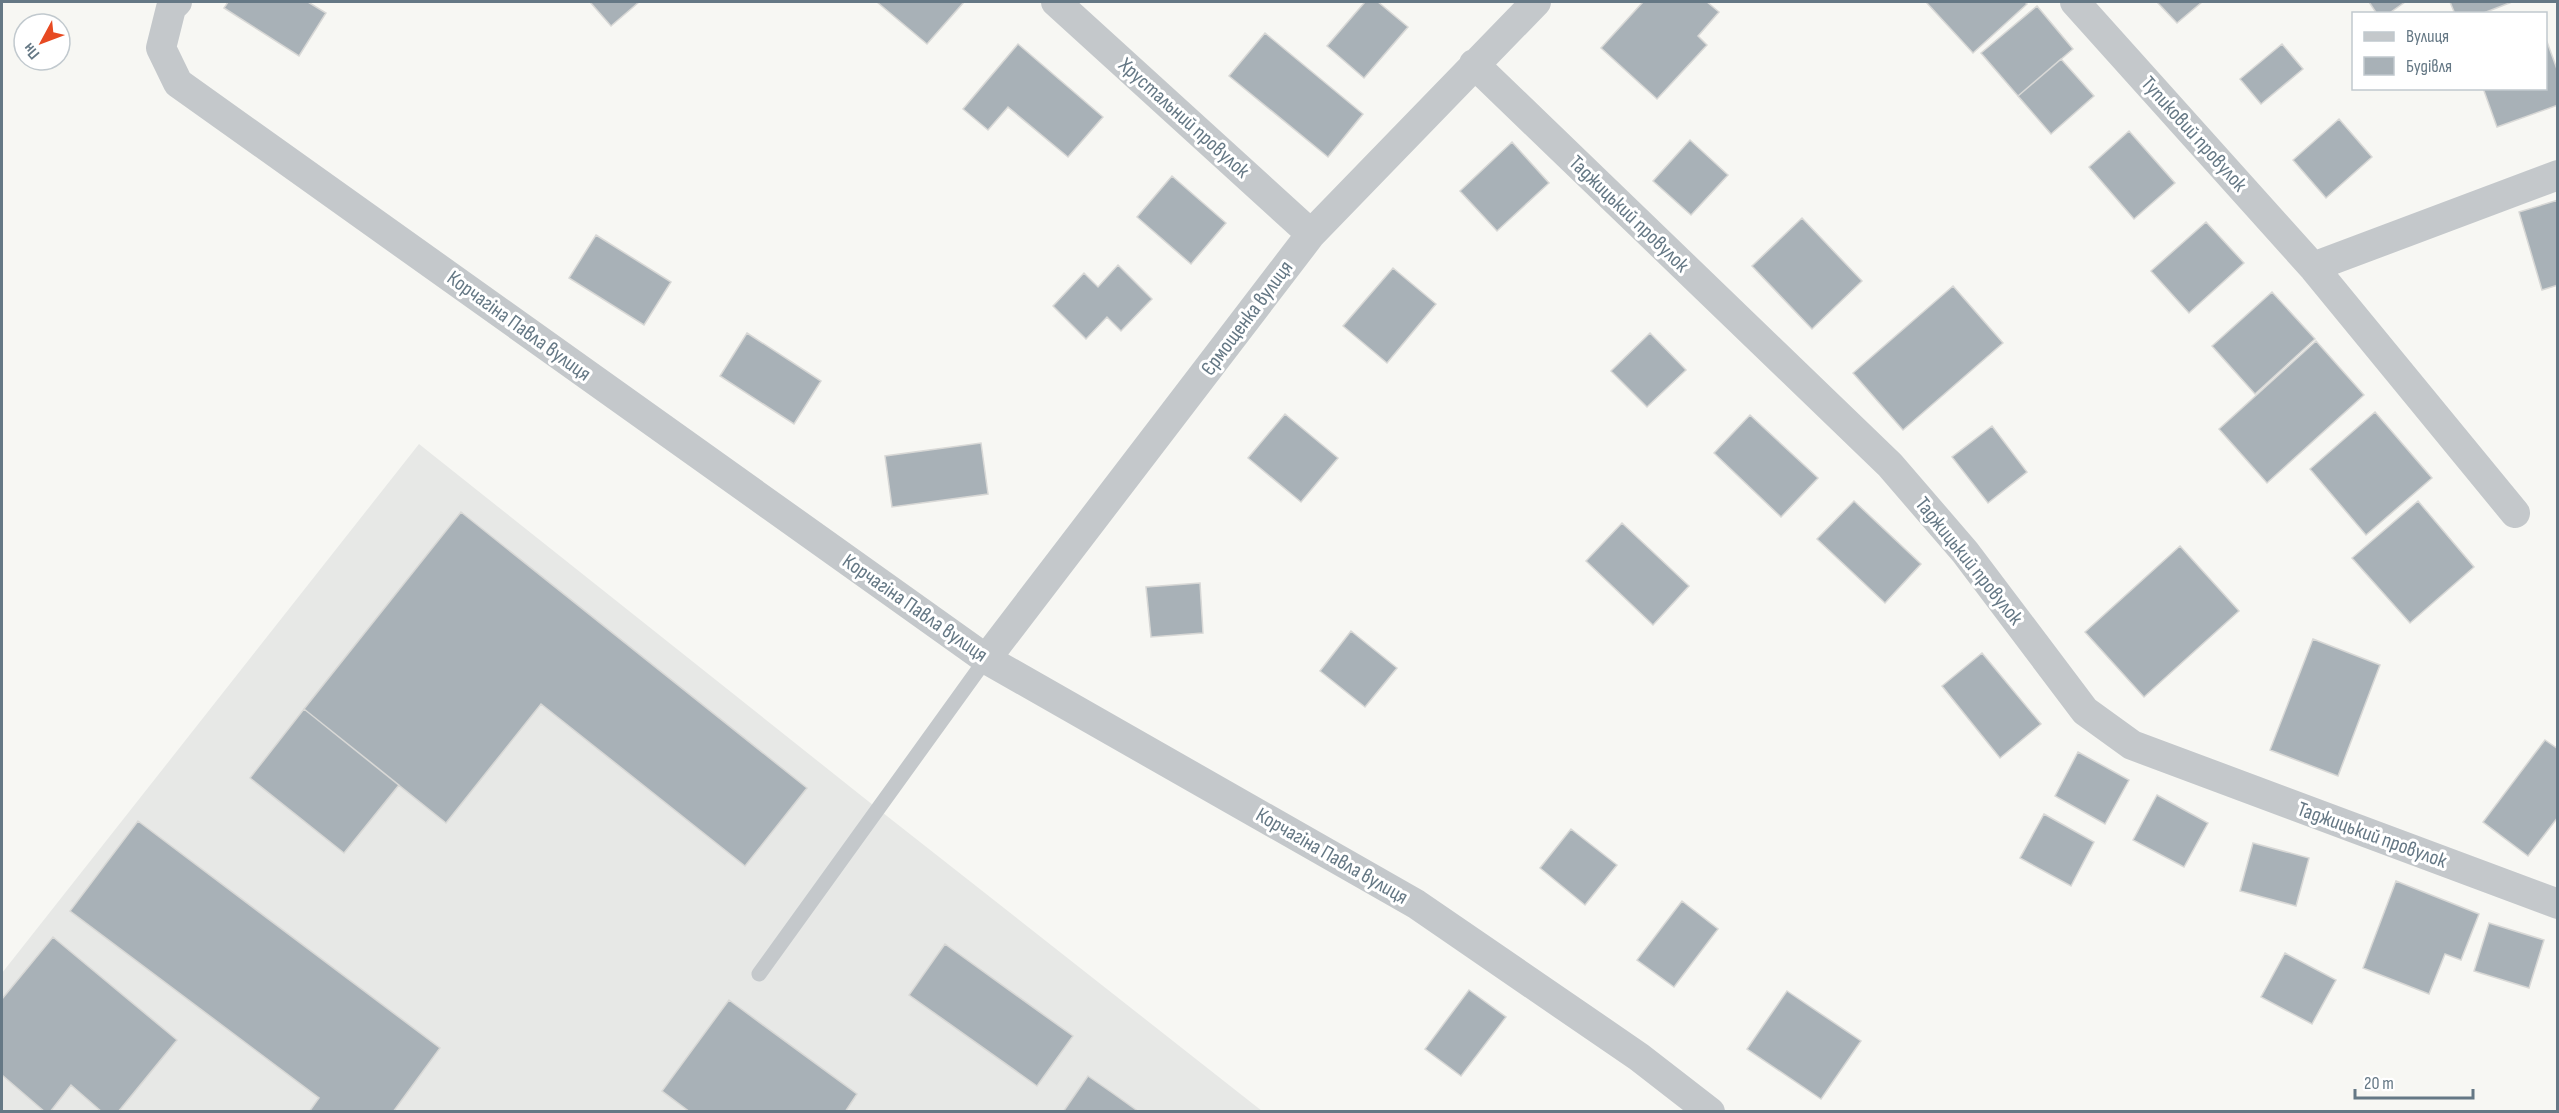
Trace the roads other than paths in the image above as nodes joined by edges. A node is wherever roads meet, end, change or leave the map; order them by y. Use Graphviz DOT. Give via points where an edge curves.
graph roads {
  1 [pos="177,2"];
  2 [pos="1056,2"];
  3 [pos="1536,2"];
  4 [pos="2074,2"];
  5 [pos="1474,64"];
  6 [pos="2558,175"];
  7 [pos="1311,234"];
  8 [pos="2313,267"];
  9 [pos="2516,513"];
  10 [pos="986,659"];
  11 [pos="2558,904"];
  12 [pos="759,974"];
  13 [pos="1710,1112"];
  1 -- 10 [label="street, Корчагіна Павла вулиця" via="171,8 161,48 178,83"];
  2 -- 7 [label="street, Хрустальний провулок"];
  3 -- 5 [label="street, Єрмощенка вулиця"];
  4 -- 8 [label="street, Тупиковий провулок"];
  5 -- 7 [label="street, Єрмощенка вулиця"];
  5 -- 11 [label="street, Таджицький провулок" via="1890,465 1965,552 2085,711 2132,745"];
  6 -- 8 [label="street"];
  7 -- 10 [label="street, Єрмощенка вулиця"];
  8 -- 9 [label="street, Тупиковий провулок"];
  10 -- 12 [label="lane"];
  10 -- 13 [label="street, Корчагіна Павла вулиця" via="1416,904 1639,1057"];
}
